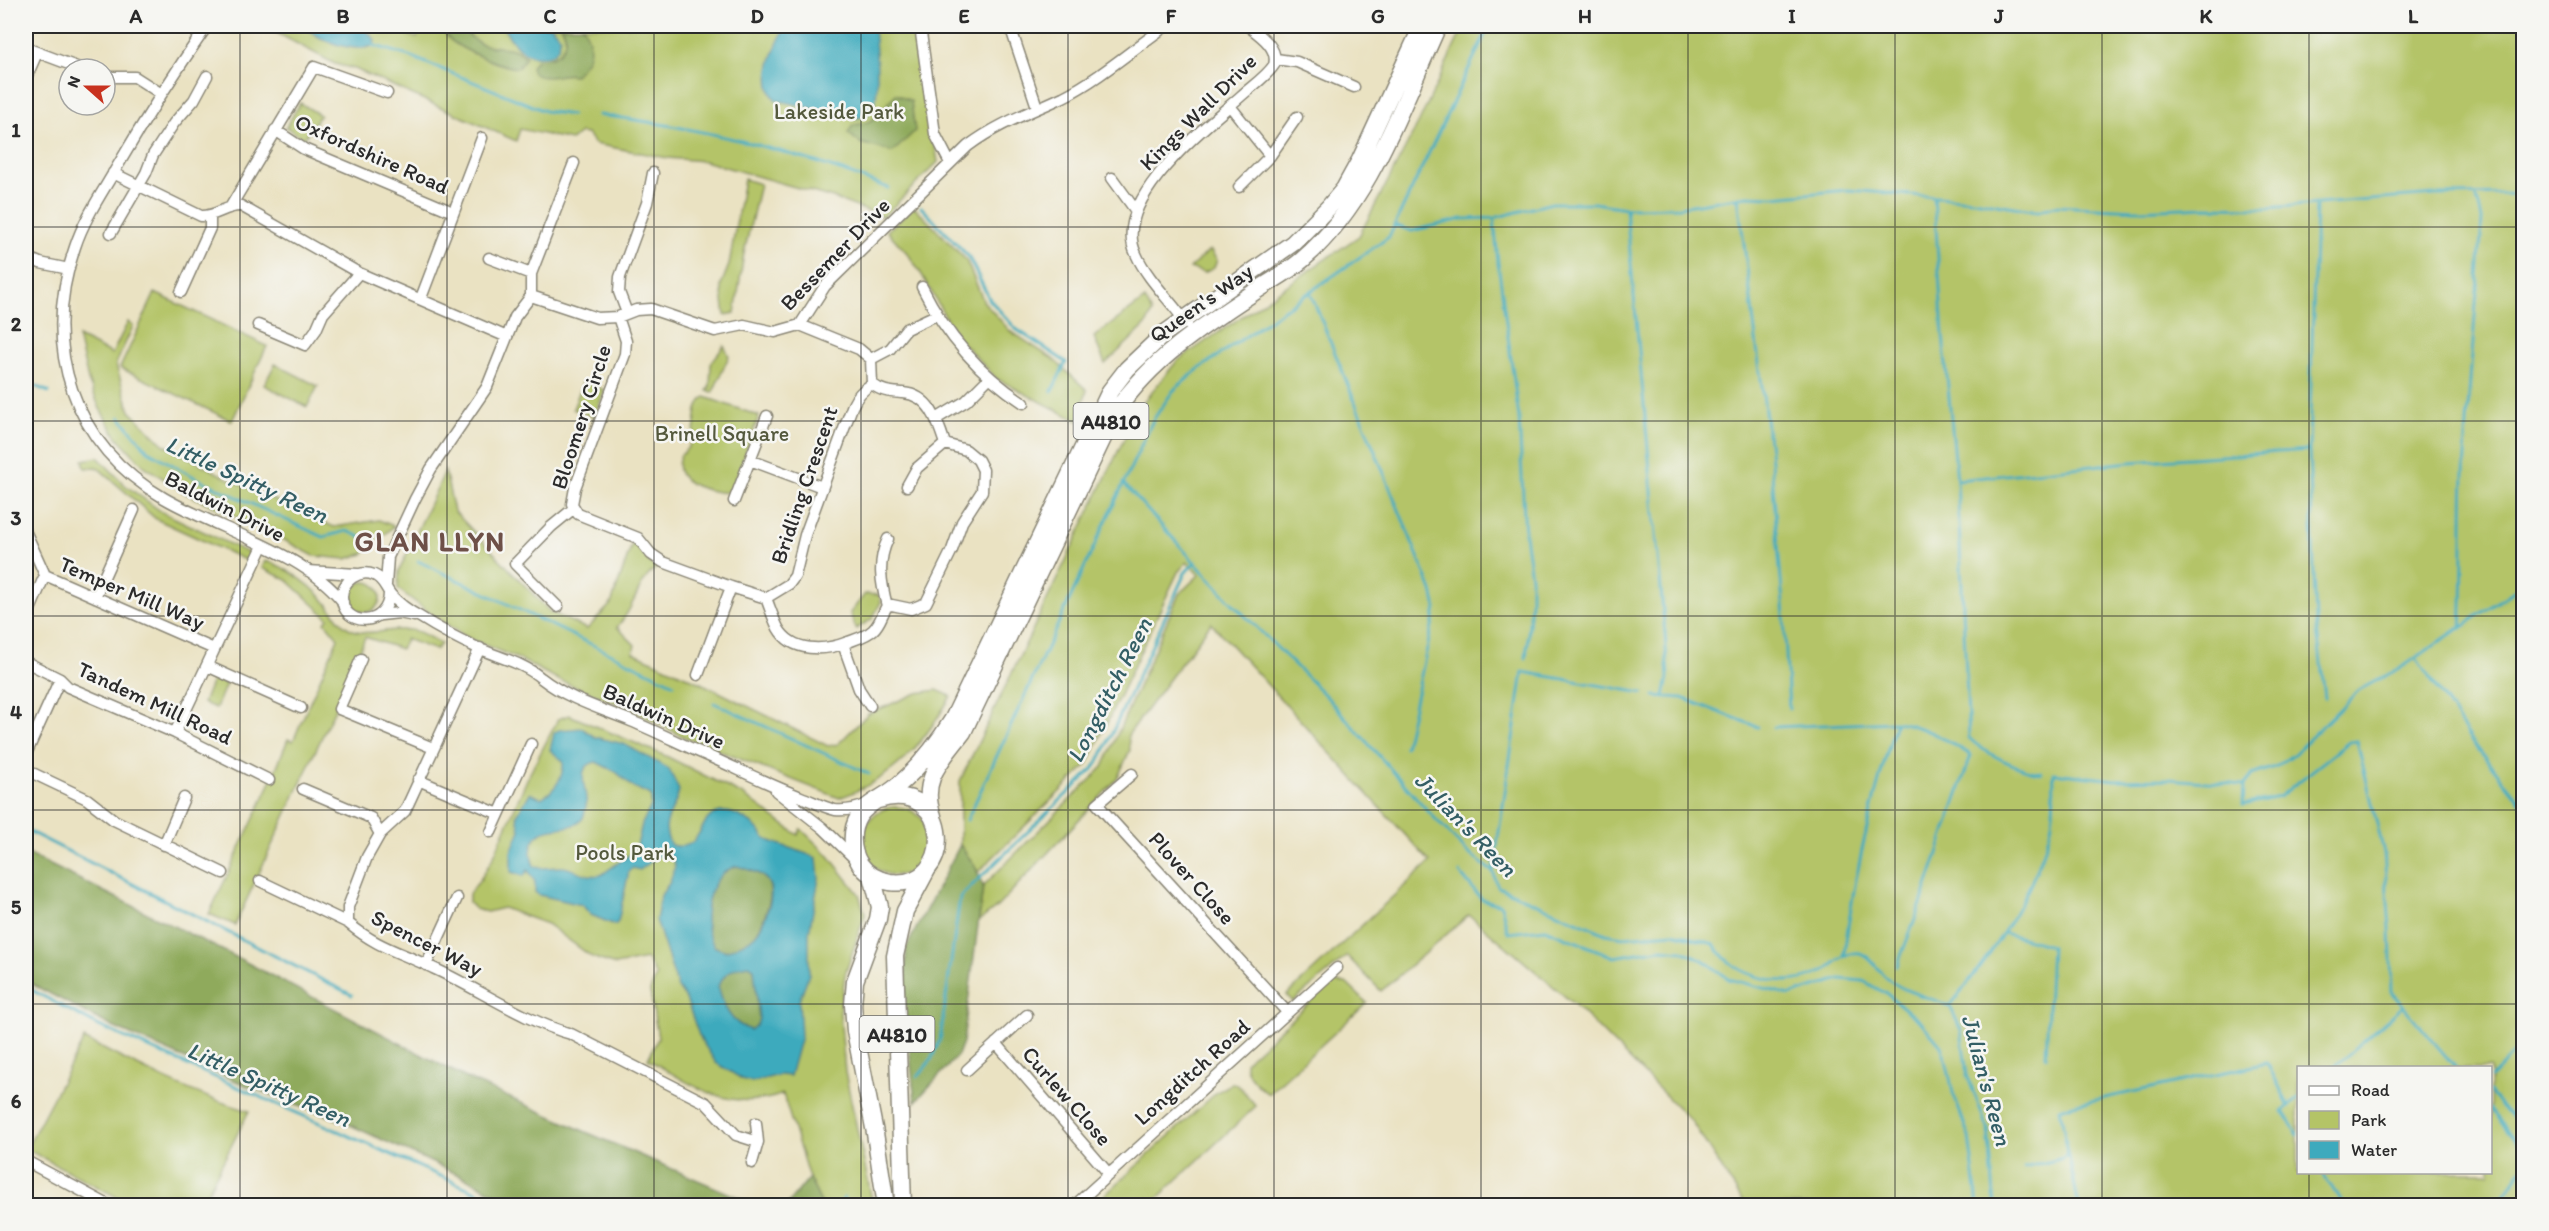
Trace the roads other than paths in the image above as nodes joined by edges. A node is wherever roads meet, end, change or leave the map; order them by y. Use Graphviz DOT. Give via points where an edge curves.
graph roads {
  1 [pos="207,26"];
  2 [pos="920,26"];
  3 [pos="1010,26"];
  4 [pos="1166,26"];
  5 [pos="1248,26"];
  6 [pos="1422,26"];
  7 [pos="1438,26"];
  8 [pos="26,48"];
  9 [pos="37,53"];
  10 [pos="1276,59"];
  11 [pos="57,60"];
  12 [pos="207,76"];
  13 [pos="117,77"];
  14 [pos="26,78"];
  15 [pos="1354,87"];
  16 [pos="160,93"];
  17 [pos="387,93"];
  18 [pos="1230,106"];
  19 [pos="1038,107"];
  20 [pos="1297,117"];
  21 [pos="275,130"];
  22 [pos="482,138"];
  23 [pos="1270,156"];
  24 [pos="574,163"];
  25 [pos="950,163"];
  26 [pos="113,173"];
  27 [pos="653,173"];
  28 [pos="1112,178"];
  29 [pos="137,185"];
  30 [pos="1239,187"];
  31 [pos="231,206"];
  32 [pos="1136,211"];
  33 [pos="453,212"];
  34 [pos="210,217"];
  35 [pos="111,233"];
  36 [pos="26,257"];
  37 [pos="489,258"];
  38 [pos="69,269"];
  39 [pos="359,273"];
  40 [pos="531,274"];
  41 [pos="922,287"];
  42 [pos="181,292"];
  43 [pos="531,296"];
  44 [pos="421,298"];
  45 [pos="622,315"];
  46 [pos="936,315"];
  47 [pos="258,325"];
  48 [pos="800,325"];
  49 [pos="1187,325"];
  50 [pos="507,336"];
  51 [pos="871,359"];
  52 [pos="989,378"];
  53 [pos="872,384"];
  54 [pos="1024,403"];
  55 [pos="767,416"];
  56 [pos="936,419"];
  57 [pos="945,444"];
  58 [pos="750,460"];
  59 [pos="907,486"];
  60 [pos="822,487"];
  61 [pos="734,501"];
  62 [pos="573,509"];
  63 [pos="134,510"];
  64 [pos="26,533"];
  65 [pos="888,539"];
  66 [pos="263,546"];
  67 [pos="388,557"];
  68 [pos="308,571"];
  69 [pos="362,574"];
  70 [pos="45,575"];
  71 [pos="731,587"];
  72 [pos="388,589"];
  73 [pos="94,597"];
  74 [pos="766,598"];
  75 [pos="343,602"];
  76 [pos="887,606"];
  77 [pos="558,607"];
  78 [pos="381,615"];
  79 [pos="420,618"];
  80 [pos="26,619"];
  81 [pos="843,644"];
  82 [pos="480,648"];
  83 [pos="214,649"];
  84 [pos="361,659"];
  85 [pos="26,662"];
  86 [pos="207,666"];
  87 [pos="698,675"];
  88 [pos="60,679"];
  89 [pos="870,706"];
  90 [pos="301,708"];
  91 [pos="175,734"];
  92 [pos="531,744"];
  93 [pos="433,748"];
  94 [pos="26,754"];
  95 [pos="26,770"];
  96 [pos="1132,774"];
  97 [pos="268,780"];
  98 [pos="418,780"];
  99 [pos="766,783"];
  100 [pos="303,789"];
  101 [pos="184,798"];
  102 [pos="875,802"];
  103 [pos="499,814"];
  104 [pos="937,826"];
  105 [pos="491,832"];
  106 [pos="380,834"];
  107 [pos="164,845"];
  108 [pos="859,863"];
  109 [pos="927,870"];
  110 [pos="223,873"];
  111 [pos="872,876"];
  112 [pos="260,881"];
  113 [pos="457,898"];
  114 [pos="348,923"];
  115 [pos="426,965"];
  116 [pos="1337,968"];
  117 [pos="1287,1012"];
  118 [pos="1027,1015"];
  119 [pos="996,1043"];
  120 [pos="967,1070"];
  121 [pos="756,1123"];
  122 [pos="758,1142"];
  123 [pos="26,1161"];
  124 [pos="752,1163"];
  125 [pos="1109,1174"];
  126 [pos="110,1206"];
  127 [pos="886,1206"];
  128 [pos="903,1206"];
  129 [pos="1074,1206"];
  1 -- 16 [label="street, Baldwin Drive"];
  2 -- 25 [label="street" via="935,134"];
  3 -- 19 [label="street"];
  4 -- 19 [label="street, Bessemer Drive" via="1082,85"];
  5 -- 10 [label="street, Kings Wall Drive" via="1265,39"];
  6 -- 49 [label="main road, Queen's Way / A4810" via="1344,189 1293,243"];
  7 -- 49 [label="main road, Queen's Way / A4810" via="1383,146 1337,224 1300,262"];
  8 -- 9 [label="street"];
  9 -- 11 [label="street"];
  9 -- 14 [label="street"];
  10 -- 15 [label="street, Kings Wall Drive" via="1297,62"];
  10 -- 18 [label="street, Kings Wall Drive" via="1270,70"];
  12 -- 29 [label="street"];
  13 -- 16 [label="street" via="135,77"];
  16 -- 26 [label="street, Baldwin Drive"];
  17 -- 21 [label="street" via="314,68"];
  18 -- 23 [label="street"];
  18 -- 32 [label="street, Kings Wall Drive" via="1164,169"];
  19 -- 25 [label="street, Bessemer Drive" via="981,137"];
  20 -- 23 [label="street"];
  21 -- 31 [label="street"];
  21 -- 33 [label="street, Oxfordshire Road" via="304,148"];
  22 -- 33 [label="street"];
  23 -- 30 [label="street"];
  24 -- 40 [label="street"];
  25 -- 48 [label="street, Bessemer Drive" via="825,286"];
  26 -- 29 [label="street"];
  26 -- 38 [label="street, Baldwin Drive" via="85,222"];
  27 -- 45 [label="street, Bloomery Circle" via="647,203 620,277"];
  28 -- 32 [label="street"];
  29 -- 34 [label="street"];
  29 -- 35 [label="street"];
  31 -- 34 [label="street"];
  31 -- 39 [label="street" via="241,206"];
  32 -- 49 [label="street, Kings Wall Drive" via="1132,226 1136,254"];
  33 -- 44 [label="street"];
  34 -- 42 [label="street" via="210,228"];
  36 -- 38 [label="street"];
  37 -- 40 [label="street"];
  38 -- 66 [label="street, Baldwin Drive" via="64,295 63,350 71,386 88,427 107,452 147,488"];
  39 -- 44 [label="street"];
  39 -- 47 [label="street" via="323,314 304,345"];
  40 -- 43 [label="street"];
  41 -- 46 [label="street"];
  43 -- 45 [label="street, Bessemer Drive" via="597,318"];
  43 -- 50 [label="street"];
  44 -- 50 [label="street"];
  45 -- 48 [label="street, Bessemer Drive" via="651,309 719,331 744,325 775,332"];
  45 -- 62 [label="street, Bloomery Circle" via="625,354 575,488"];
  46 -- 51 [label="street" via="906,329 890,349"];
  46 -- 52 [label="street"];
  48 -- 51 [label="street" via="859,349"];
  49 -- 102 [label="main road, Queen's Way / A4810" via="1128,369 1110,391 953,719 924,760"];
  49 -- 104 [label="main road, Queen's Way / A4810" via="1116,411 963,732 928,786 928,802"];
  50 -- 67 [label="street" via="487,387 431,469"];
  51 -- 53 [label="street"];
  52 -- 54 [label="street"];
  52 -- 56 [label="street" via="966,401"];
  53 -- 56 [label="street" via="886,392 916,396"];
  53 -- 60 [label="street, Bridling Crescent" via="855,399"];
  55 -- 58 [label="street"];
  56 -- 57 [label="street"];
  57 -- 59 [label="street" via="917,468"];
  57 -- 76 [label="street" via="966,450 978,460 983,470 982,491 962,522 926,603 911,609"];
  58 -- 60 [label="street"];
  58 -- 61 [label="street"];
  60 -- 74 [label="street, Bridling Crescent" via="795,576"];
  62 -- 71 [label="street, Bloomery Circle" via="583,517 638,538 663,562"];
  62 -- 77 [label="street" via="515,564"];
  63 -- 73 [label="street"];
  64 -- 70 [label="street"];
  65 -- 76 [label="street" via="880,571"];
  66 -- 68 [label="street, Baldwin Drive"];
  66 -- 83 [label="street"];
  67 -- 69 [label="street"];
  67 -- 72 [label="street"];
  68 -- 69 [label="street"];
  68 -- 75 [label="street, Baldwin Drive"];
  69 -- 72 [label="street" via="375,575"];
  69 -- 75 [label="street" via="346,583"];
  70 -- 73 [label="street, Temper Mill Way"];
  70 -- 80 [label="street, Temper Mill Way"];
  71 -- 74 [label="street"];
  71 -- 87 [label="street"];
  72 -- 78 [label="street" via="389,601"];
  72 -- 79 [label="street"];
  73 -- 83 [label="street, Temper Mill Way"];
  74 -- 81 [label="street" via="779,629 791,641 821,650"];
  75 -- 78 [label="street" via="347,611 360,619"];
  76 -- 81 [label="street" via="874,630"];
  78 -- 79 [label="street"];
  79 -- 82 [label="street, Baldwin Drive"];
  81 -- 89 [label="street"];
  82 -- 93 [label="street, Spencer Way"];
  82 -- 99 [label="street, Baldwin Drive" via="537,674 564,695"];
  83 -- 86 [label="street"];
  84 -- 93 [label="street" via="339,709"];
  85 -- 88 [label="street, Tandem Mill Road"];
  86 -- 90 [label="street"];
  86 -- 91 [label="street"];
  88 -- 91 [label="street, Tandem Mill Road" via="68,687"];
  88 -- 94 [label="street"];
  91 -- 97 [label="street, Tandem Mill Road"];
  92 -- 103 [label="street"];
  93 -- 98 [label="street, Spencer Way"];
  95 -- 107 [label="street" via="87,799 114,820"];
  96 -- 117 [label="street, Plover Close" via="1098,804"];
  98 -- 103 [label="street"];
  98 -- 106 [label="street, Spencer Way" via="405,811"];
  99 -- 102 [label="street" via="833,809 846,810"];
  99 -- 108 [label="street" via="823,828"];
  100 -- 106 [label="street" via="371,818"];
  101 -- 107 [label="street"];
  102 -- 104 [label="main road" via="889,796 914,800 931,814"];
  102 -- 108 [label="main road, Queen's Way" via="859,816 854,828 854,852"];
  103 -- 105 [label="street"];
  104 -- 109 [label="main road, Queen's Way" via="938,849"];
  106 -- 114 [label="street, Spencer Way" via="354,885"];
  107 -- 110 [label="street"];
  108 -- 111 [label="main road"];
  109 -- 111 [label="main road" via="896,883"];
  109 -- 128 [label="main road, Queen's Way / A4810" via="905,911 895,956"];
  111 -- 127 [label="main road, A4810" via="879,913 855,981 853,1005"];
  112 -- 114 [label="street"];
  113 -- 115 [label="street"];
  114 -- 115 [label="street, Spencer Way" via="368,939"];
  115 -- 122 [label="street, Spencer Way" via="706,1103 736,1135"];
  116 -- 117 [label="street, Longditch Road"];
  117 -- 125 [label="street, Longditch Road"];
  118 -- 119 [label="street, Curlew Close"];
  119 -- 120 [label="street, Curlew Close"];
  119 -- 125 [label="street, Curlew Close"];
  121 -- 122 [label="street"];
  122 -- 124 [label="street"];
  123 -- 126 [label="street"];
  125 -- 129 [label="street, Longditch Road"];
}
